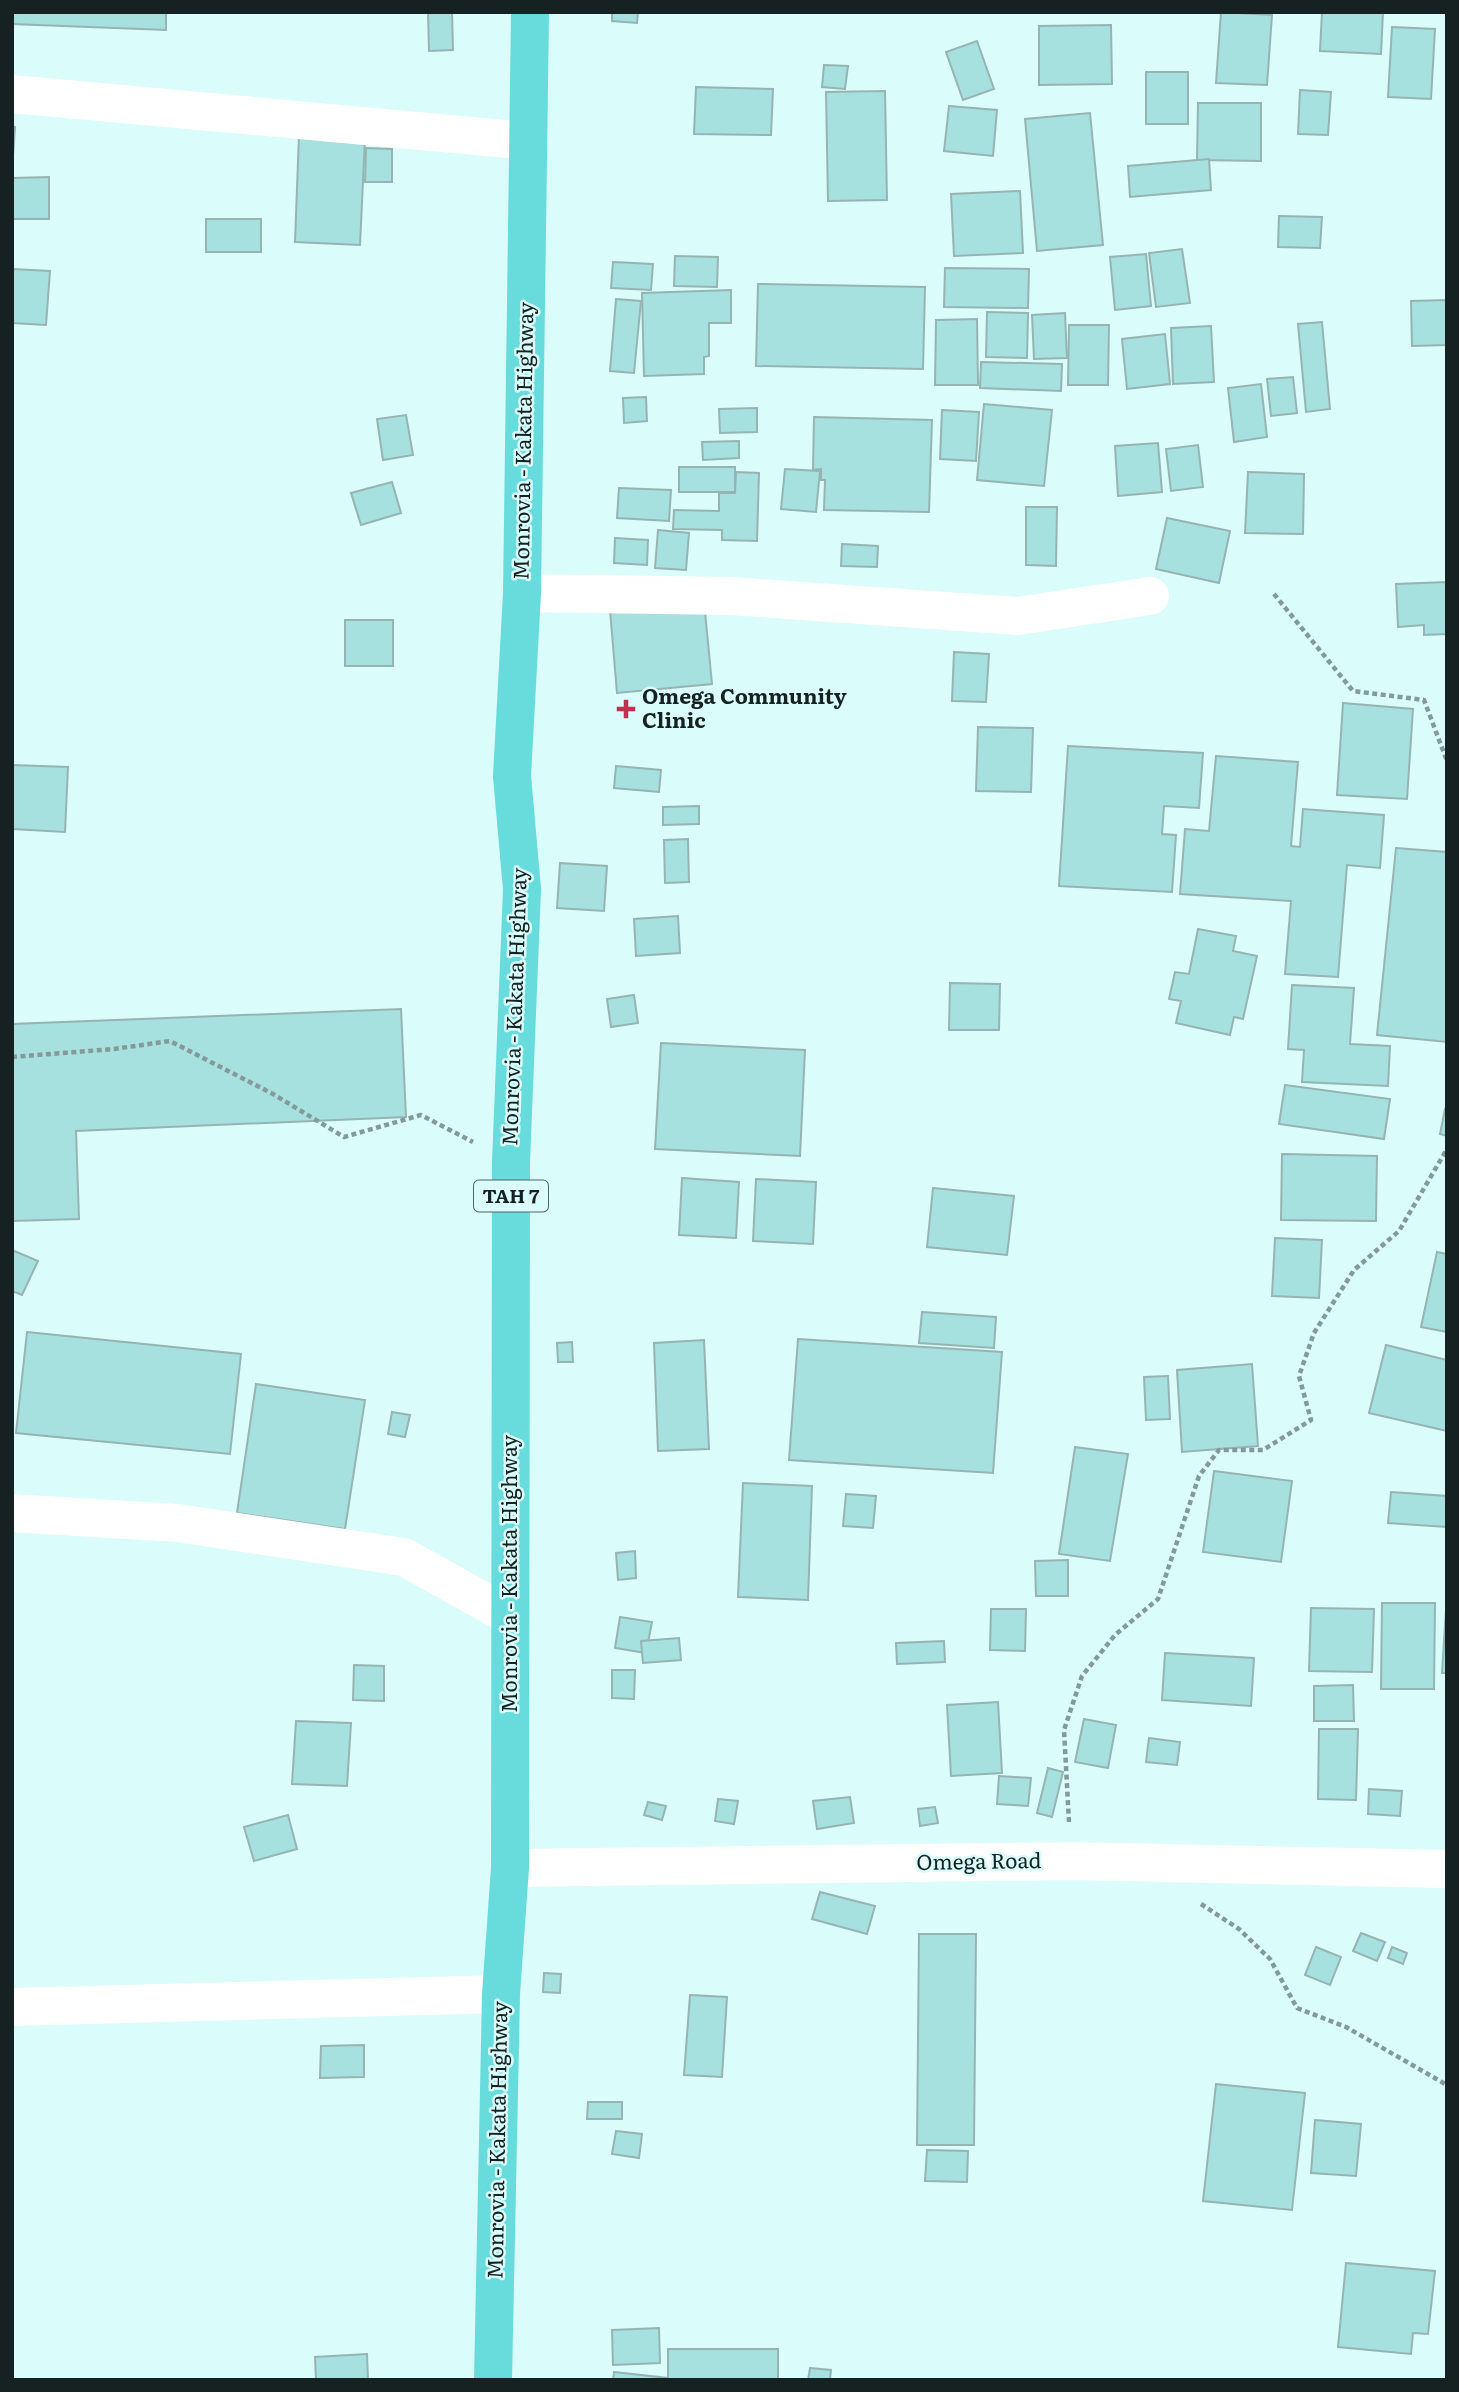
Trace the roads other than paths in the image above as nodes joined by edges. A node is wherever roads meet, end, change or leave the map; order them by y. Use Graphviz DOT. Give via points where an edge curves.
graph roads {
  1 [pos="530,12"];
  2 [pos="12,94"];
  3 [pos="529,141"];
  4 [pos="522,593"];
  5 [pos="1150,596"];
  6 [pos="12,1513"];
  7 [pos="510,1616"];
  8 [pos="510,1868"];
  9 [pos="1447,1869"];
  10 [pos="501,1994"];
  11 [pos="12,2007"];
  12 [pos="493,2380"];
  1 -- 3 [label="highway, Monrovia - Kakata Highway / TAH 7"];
  2 -- 3 [label="street"];
  3 -- 4 [label="highway, Monrovia - Kakata Highway / TAH 7"];
  4 -- 5 [label="street" via="731,596 1018,616"];
  4 -- 7 [label="highway, Monrovia - Kakata Highway / TAH 7" via="512,776 522,889 511,1162"];
  6 -- 7 [label="street" via="178,1522 404,1558"];
  7 -- 8 [label="highway, Monrovia - Kakata Highway / TAH 7"];
  8 -- 9 [label="street, Omega Road" via="1072,1861"];
  8 -- 10 [label="highway, Monrovia - Kakata Highway / TAH 7"];
  10 -- 11 [label="street"];
  10 -- 12 [label="highway, Monrovia - Kakata Highway / TAH 7"];
}
